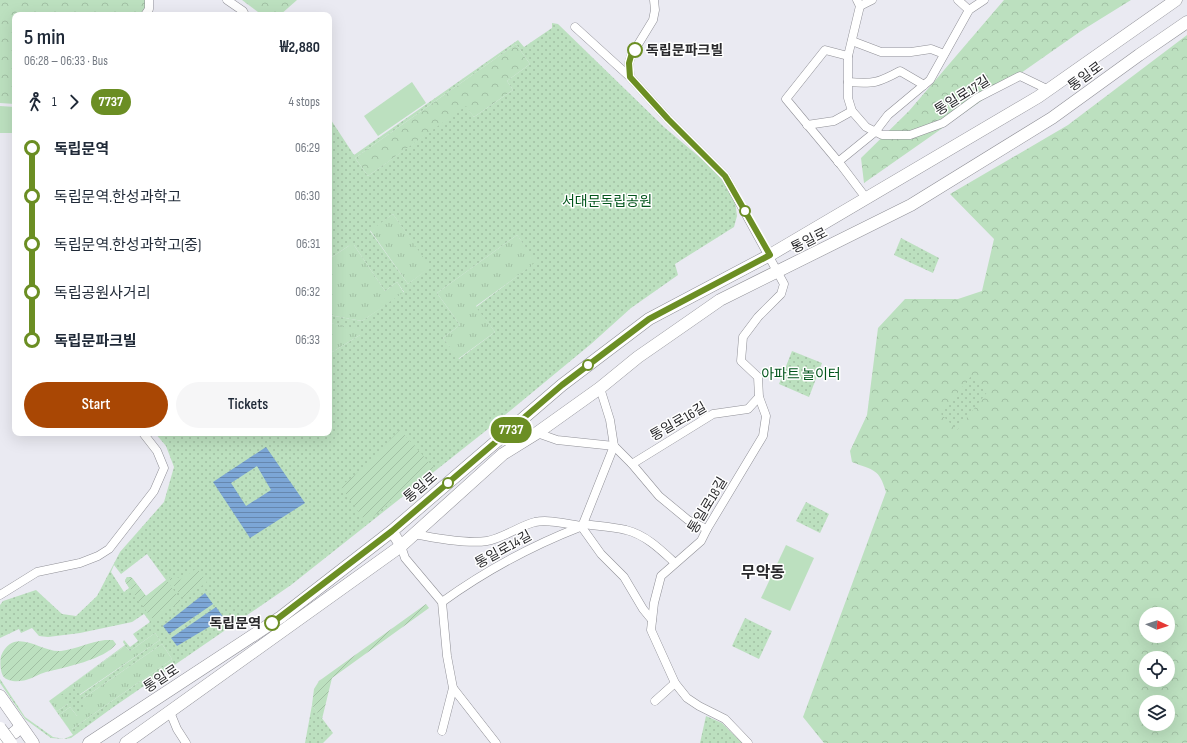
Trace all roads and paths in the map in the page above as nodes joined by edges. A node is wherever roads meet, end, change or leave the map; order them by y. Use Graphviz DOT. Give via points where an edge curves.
graph roads {
  1 [pos="149,0"];
  2 [pos="227,0"];
  3 [pos="654,0"];
  4 [pos="872,0"];
  5 [pos="958,0"];
  6 [pos="984,0"];
  7 [pos="1176,0"];
  8 [pos="859,3"];
  9 [pos="969,10"];
  10 [pos="146,12"];
  11 [pos="244,12"];
  12 [pos="1187,22"];
  13 [pos="575,27"];
  14 [pos="852,41"];
  15 [pos="944,54"];
  16 [pos="848,56"];
  17 [pos="630,77"];
  18 [pos="848,82"];
  19 [pos="924,85"];
  20 [pos="1049,90"];
  21 [pos="852,111"];
  22 [pos="807,125"];
  23 [pos="875,132"];
  24 [pos="838,162"];
  25 [pos="866,198"];
  26 [pos="770,255"];
  27 [pos="779,272"];
  28 [pos="600,388"];
  29 [pos="759,397"];
  30 [pos="537,433"];
  31 [pos="146,436"];
  32 [pos="614,446"];
  33 [pos="632,464"];
  34 [pos="582,525"];
  35 [pos="707,529"];
  36 [pos="392,531"];
  37 [pos="414,534"];
  38 [pos="401,546"];
  39 [pos="675,563"];
  40 [pos="0,595"];
  41 [pos="442,602"];
  42 [pos="652,620"];
  43 [pos="675,683"];
  44 [pos="453,688"];
  45 [pos="0,696"];
  46 [pos="655,701"];
  47 [pos="170,712"];
  48 [pos="20,726"];
  49 [pos="0,728"];
  50 [pos="442,731"];
  51 [pos="0,739"];
  52 [pos="11,743"];
  53 [pos="33,743"];
  54 [pos="89,743"];
  55 [pos="126,743"];
  56 [pos="186,743"];
  57 [pos="496,743"];
  58 [pos="748,743"];
  1 -- 10 [label="street"];
  2 -- 11 [label="street"];
  3 -- 17 [label="street" via="653,20 631,56"];
  4 -- 8 [label="street, 통일로17길"];
  5 -- 9 [label="street"];
  6 -- 9 [label="street"];
  7 -- 20 [label="main road, 통일로"];
  8 -- 14 [label="street, 통일로17길"];
  9 -- 15 [label="street"];
  12 -- 27 [label="main road, 통일로" via="1138,54 1052,118 941,187"];
  13 -- 17 [label="street"];
  14 -- 15 [label="street" via="881,52 931,49"];
  14 -- 16 [label="street, 통일로17길"];
  15 -- 19 [label="street" via="930,80"];
  16 -- 18 [label="street, 통일로17길"];
  16 -- 22 [label="street" via="825,50 786,99"];
  17 -- 26 [label="street" via="725,176"];
  18 -- 19 [label="street, 통일로17길" via="870,84 900,71"];
  18 -- 21 [label="street, 통일로17길" via="848,98"];
  19 -- 23 [label="street" via="888,115"];
  20 -- 23 [label="street, 통일로17길" via="1020,76 977,98 943,123 910,136 882,135"];
  20 -- 25 [label="main road, 통일로"];
  21 -- 22 [label="street" via="834,121"];
  21 -- 23 [label="street, 통일로17길" via="866,127"];
  22 -- 24 [label="street"];
  23 -- 24 [label="street"];
  24 -- 25 [label="street"];
  25 -- 26 [label="main road, 통일로"];
  26 -- 27 [label="street, 통일로18길"];
  26 -- 36 [label="main road, 통일로" via="649,319 562,385"];
  27 -- 28 [label="main road, 통일로" via="720,300 638,357"];
  27 -- 29 [label="street, 통일로18길" via="784,284 781,294 742,337 741,361 758,377"];
  28 -- 30 [label="main road, 통일로"];
  28 -- 32 [label="street" via="610,420"];
  29 -- 33 [label="street, 통일로16길" via="748,409 713,414"];
  29 -- 35 [label="street, 통일로18길" via="766,416 763,436"];
  30 -- 32 [label="street" via="557,440"];
  30 -- 37 [label="main road, 통일로" via="503,454"];
  31 -- 40 [label="street" via="158,451 164,468 154,492 109,549 80,563 37,572"];
  32 -- 33 [label="street"];
  32 -- 34 [label="street"];
  33 -- 35 [label="street" via="658,496 688,520"];
  34 -- 37 [label="street, 통일로14길" via="535,522 480,542"];
  34 -- 39 [label="street, 통일로14길" via="627,531 641,536 657,546"];
  34 -- 41 [label="street, 통일로14길" via="497,566"];
  34 -- 42 [label="street" via="602,554 624,577"];
  35 -- 39 [label="street, 통일로18길" via="701,542"];
  36 -- 38 [label="main road"];
  36 -- 54 [label="main road, 통일로" via="281,617"];
  37 -- 38 [label="main road, 통일로"];
  38 -- 41 [label="street" via="405,558"];
  38 -- 47 [label="main road, 통일로"];
  39 -- 42 [label="street, 통일로18길" via="661,576"];
  41 -- 44 [label="street"];
  42 -- 43 [label="street, 통일로18길" via="651,630"];
  43 -- 46 [label="street"];
  43 -- 58 [label="street, 통일로18길" via="687,698 725,719"];
  44 -- 50 [label="street"];
  44 -- 57 [label="street"];
  45 -- 48 [label="main road"];
  47 -- 55 [label="main road, 통일로"];
  47 -- 56 [label="street"];
  48 -- 51 [label="main road" via="8,737"];
  48 -- 53 [label="main road"];
  49 -- 52 [label="main road, bridge"];
}
